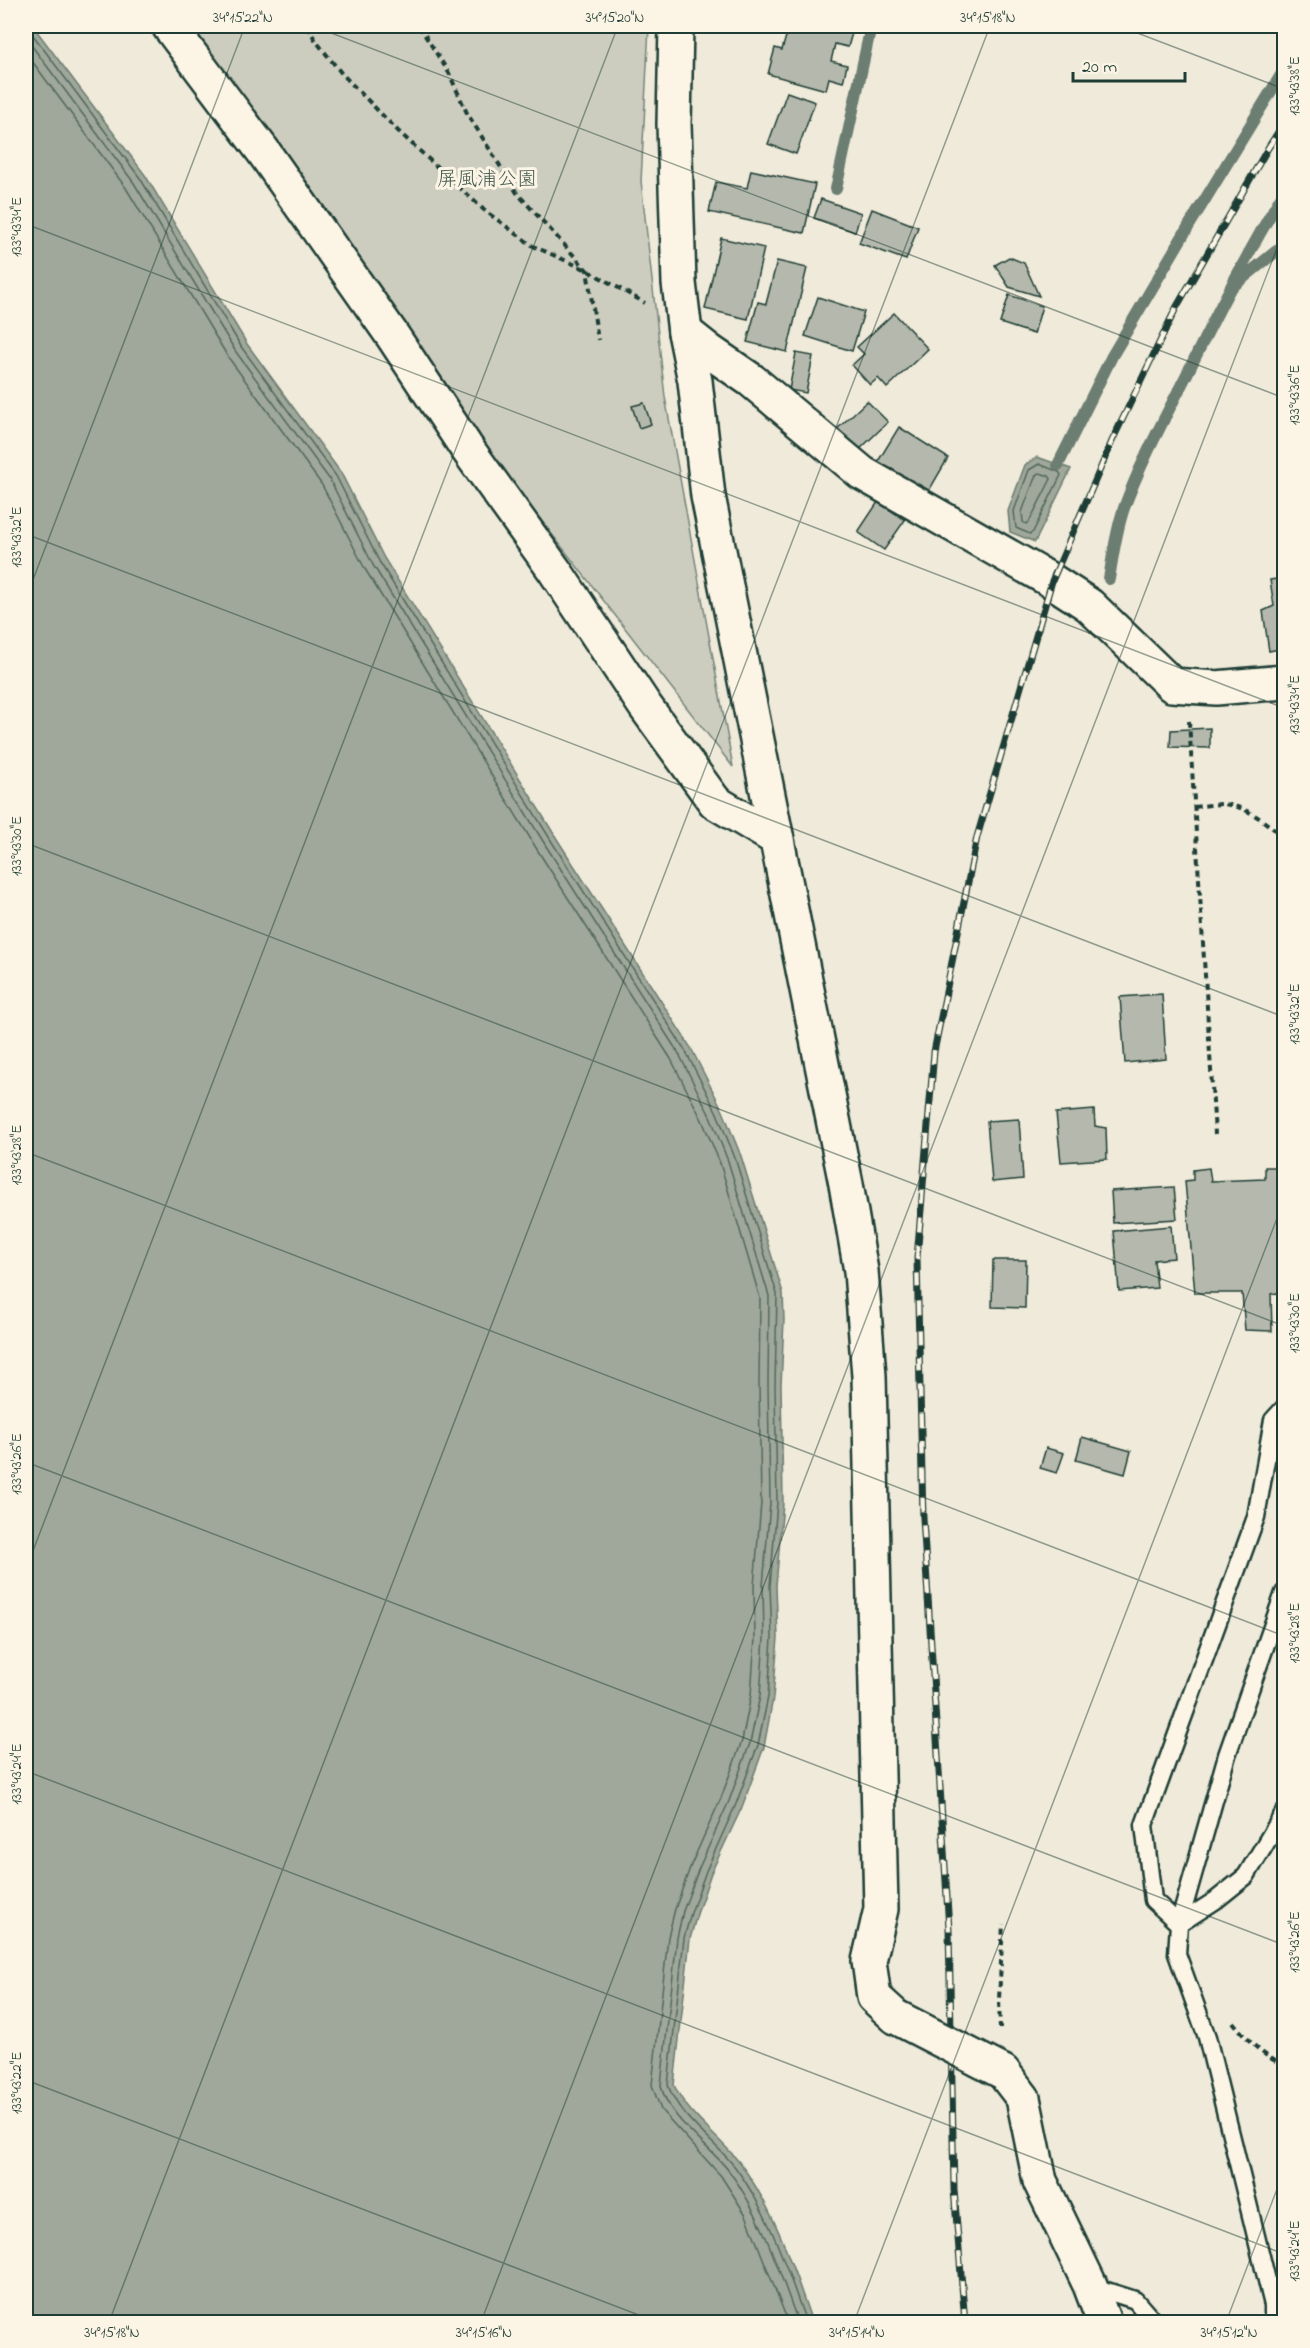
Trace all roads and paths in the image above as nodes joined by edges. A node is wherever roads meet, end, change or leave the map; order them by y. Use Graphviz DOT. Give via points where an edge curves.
graph roads {
  1 [pos="170,26"];
  2 [pos="307,26"];
  3 [pos="419,26"];
  4 [pos="676,26"];
  5 [pos="587,270"];
  6 [pos="684,320"];
  7 [pos="598,340"];
  8 [pos="1284,682"];
  9 [pos="1187,685"];
  10 [pos="1194,807"];
  11 [pos="777,838"];
  12 [pos="1284,838"];
  13 [pos="1215,1134"];
  14 [pos="1284,1408"];
  15 [pos="1284,1593"];
  16 [pos="1284,1813"];
  17 [pos="1003,1924"];
  18 [pos="1179,1924"];
  19 [pos="1194,2003"];
  20 [pos="1284,2065"];
  21 [pos="1003,2072"];
  22 [pos="1090,2285"];
  23 [pos="1104,2322"];
  24 [pos="1154,2322"];
  25 [pos="1273,2322"];
  1 -- 11 [label="street" via="263,151 715,802"];
  2 -- 5 [label="path" via="342,74 484,210 533,246"];
  3 -- 5 [label="path" via="517,193"];
  4 -- 6 [label="street" via="674,124 679,283"];
  5 -- 6 [label="path"];
  5 -- 7 [label="path"];
  6 -- 9 [label="street" via="862,473 1089,605 1172,684"];
  6 -- 11 [label="street" via="708,496"];
  8 -- 9 [label="street" via="1216,688"];
  9 -- 10 [label="path"];
  10 -- 12 [label="path" via="1223,804 1239,809 1263,819"];
  10 -- 13 [label="path"];
  11 -- 21 [label="street, bridge" via="842,1161 861,1271 870,1376 881,1908 870,1961 874,1997 896,2017"];
  14 -- 18 [label="lane" via="1273,1420 1256,1517 1144,1825 1153,1900"];
  15 -- 18 [label="lane" via="1227,1755"];
  16 -- 18 [label="lane" via="1246,1876"];
  17 -- 21 [label="path" via="999,1999"];
  18 -- 19 [label="lane" via="1177,1954"];
  19 -- 20 [label="path" via="1226,2015 1252,2044"];
  19 -- 25 [label="lane" via="1207,2037 1270,2294"];
  21 -- 22 [label="street" via="1023,2098 1040,2181"];
  22 -- 23 [label="street"];
  22 -- 24 [label="lane" via="1135,2300"];
}
